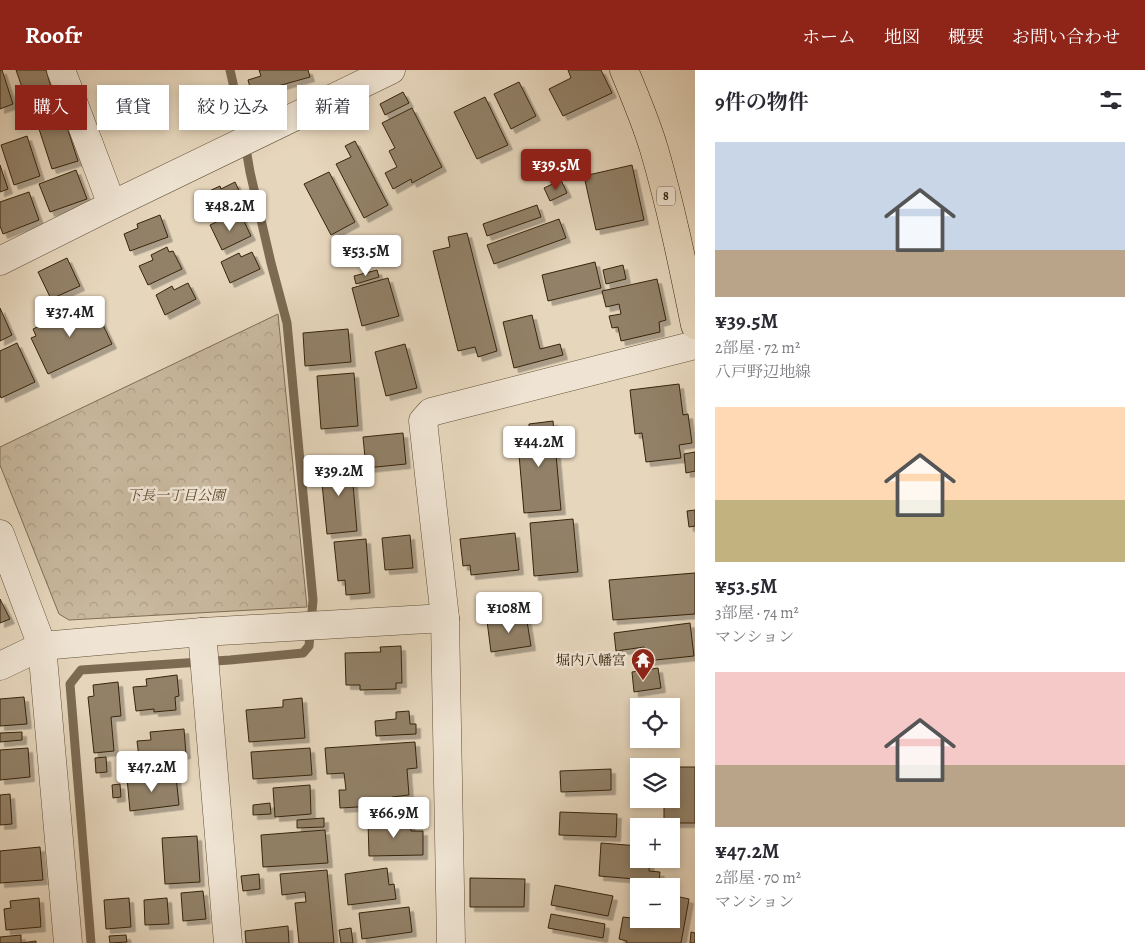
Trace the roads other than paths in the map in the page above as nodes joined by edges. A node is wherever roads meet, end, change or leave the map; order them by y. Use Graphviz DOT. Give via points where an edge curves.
graph roads {
  1 [pos="60,70"];
  2 [pos="391,70"];
  3 [pos="624,70"];
  4 [pos="339,82"];
  5 [pos="112,205"];
  6 [pos="0,261"];
  7 [pos="695,325"];
  8 [pos="695,345"];
  9 [pos="0,534"];
  10 [pos="445,618"];
  11 [pos="202,632"];
  12 [pos="42,646"];
  13 [pos="0,666"];
  14 [pos="68,943"];
  15 [pos="228,943"];
  16 [pos="451,943"];
  1 -- 5 [label="street"];
  2 -- 4 [label="street"];
  3 -- 7 [label="main road, 8" via="654,149"];
  4 -- 5 [label="street"];
  5 -- 6 [label="street"];
  8 -- 10 [label="street" via="431,412 423,421"];
  9 -- 12 [label="street"];
  10 -- 11 [label="street"];
  10 -- 16 [label="street"];
  11 -- 12 [label="street"];
  11 -- 15 [label="street"];
  12 -- 13 [label="street"];
  12 -- 14 [label="street"];
}
